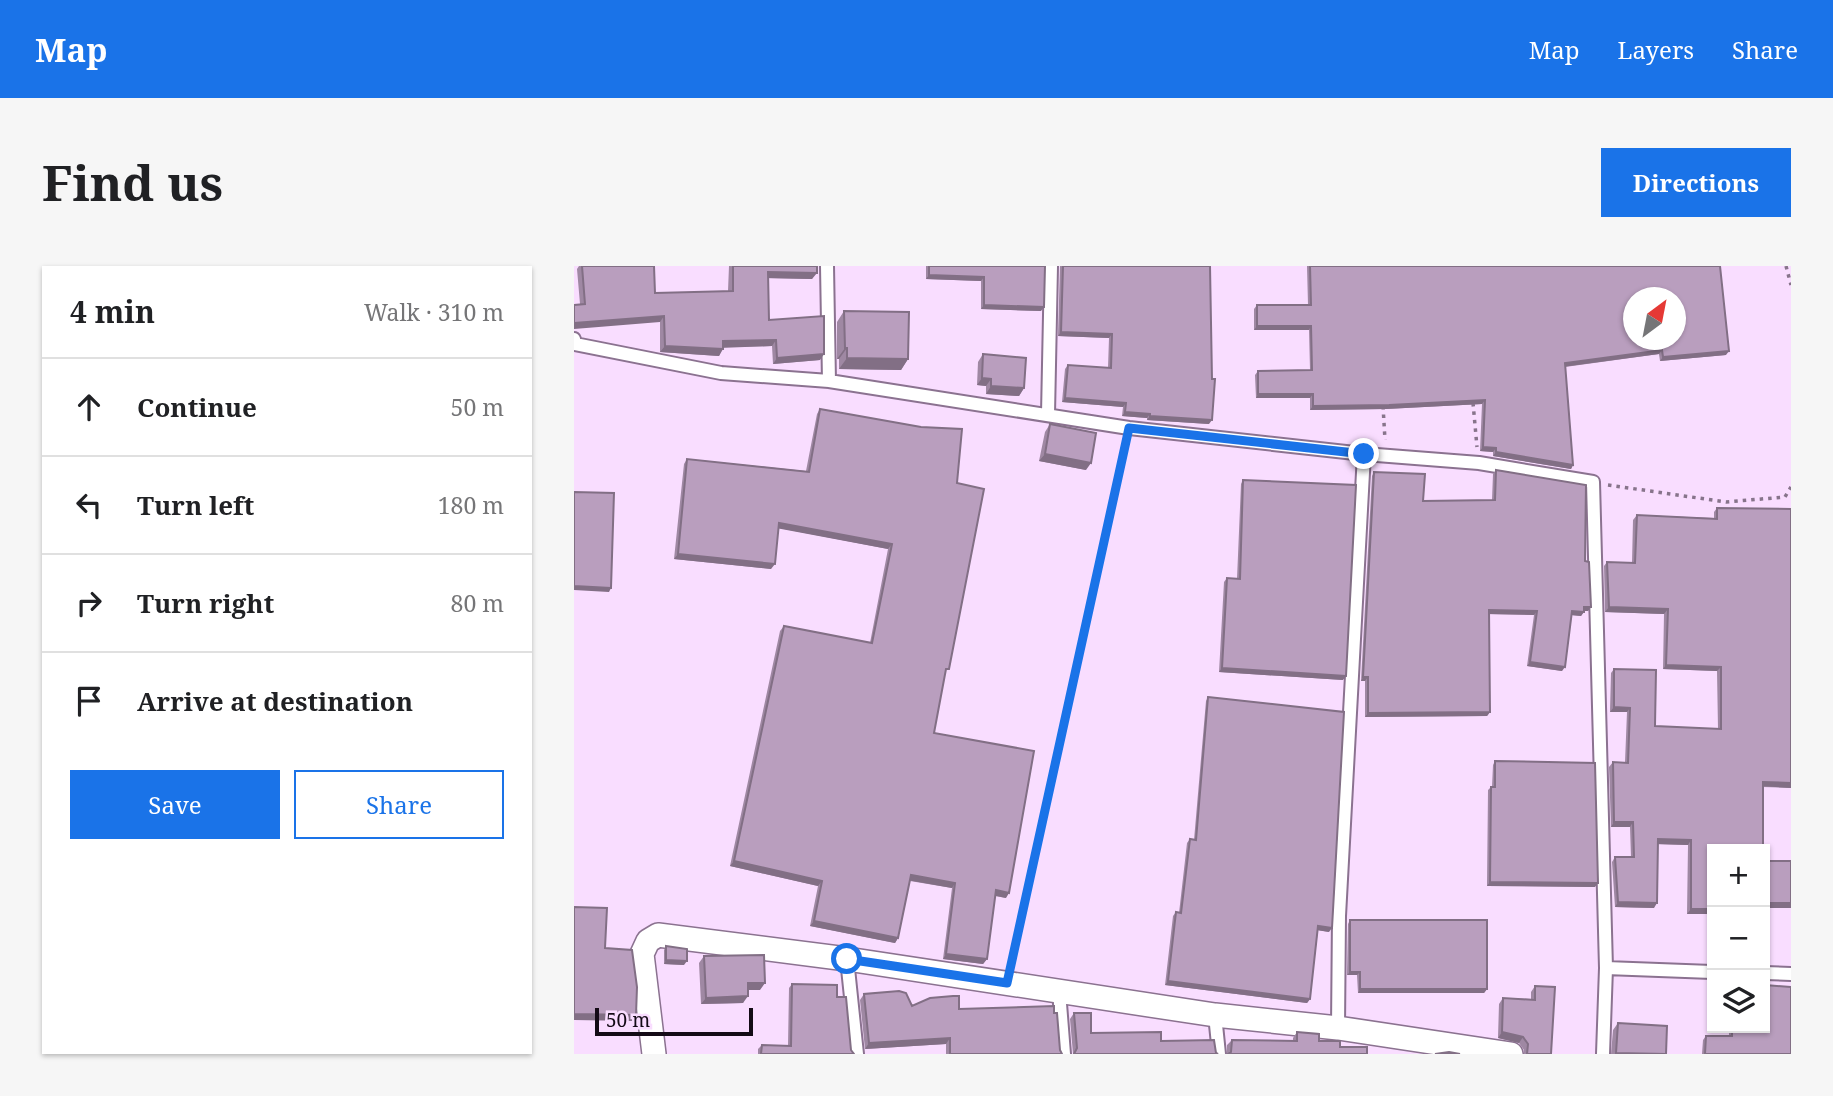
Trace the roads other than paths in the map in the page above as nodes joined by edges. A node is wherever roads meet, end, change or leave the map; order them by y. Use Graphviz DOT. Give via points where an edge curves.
graph roads {
  1 [pos="827,266"];
  2 [pos="1051,266"];
  3 [pos="574,339"];
  4 [pos="829,381"];
  5 [pos="1048,414"];
  6 [pos="1364,454"];
  7 [pos="847,959"];
  8 [pos="1606,968"];
  9 [pos="1707,972"];
  10 [pos="1770,973"];
  11 [pos="1791,974"];
  12 [pos="1059,991"];
  13 [pos="1214,1015"];
  14 [pos="1338,1028"];
  15 [pos="654,1054"];
  16 [pos="858,1054"];
  17 [pos="1064,1054"];
  18 [pos="1219,1054"];
  19 [pos="1511,1054"];
  20 [pos="1603,1054"];
  1 -- 4 [label="lane"];
  2 -- 5 [label="lane"];
  3 -- 4 [label="lane" via="575,344 721,373"];
  4 -- 5 [label="lane"];
  5 -- 6 [label="lane" via="1129,428"];
  6 -- 8 [label="lane" via="1479,463 1592,482"];
  6 -- 14 [label="lane" via="1339,916"];
  7 -- 12 [label="street"];
  7 -- 15 [label="street" via="658,935 648,941 642,954"];
  7 -- 16 [label="lane"];
  8 -- 9 [label="lane"];
  8 -- 20 [label="lane"];
  10 -- 11 [label="lane"];
  12 -- 13 [label="street"];
  12 -- 17 [label="lane"];
  13 -- 14 [label="street"];
  13 -- 18 [label="lane"];
  14 -- 19 [label="street"];
}
